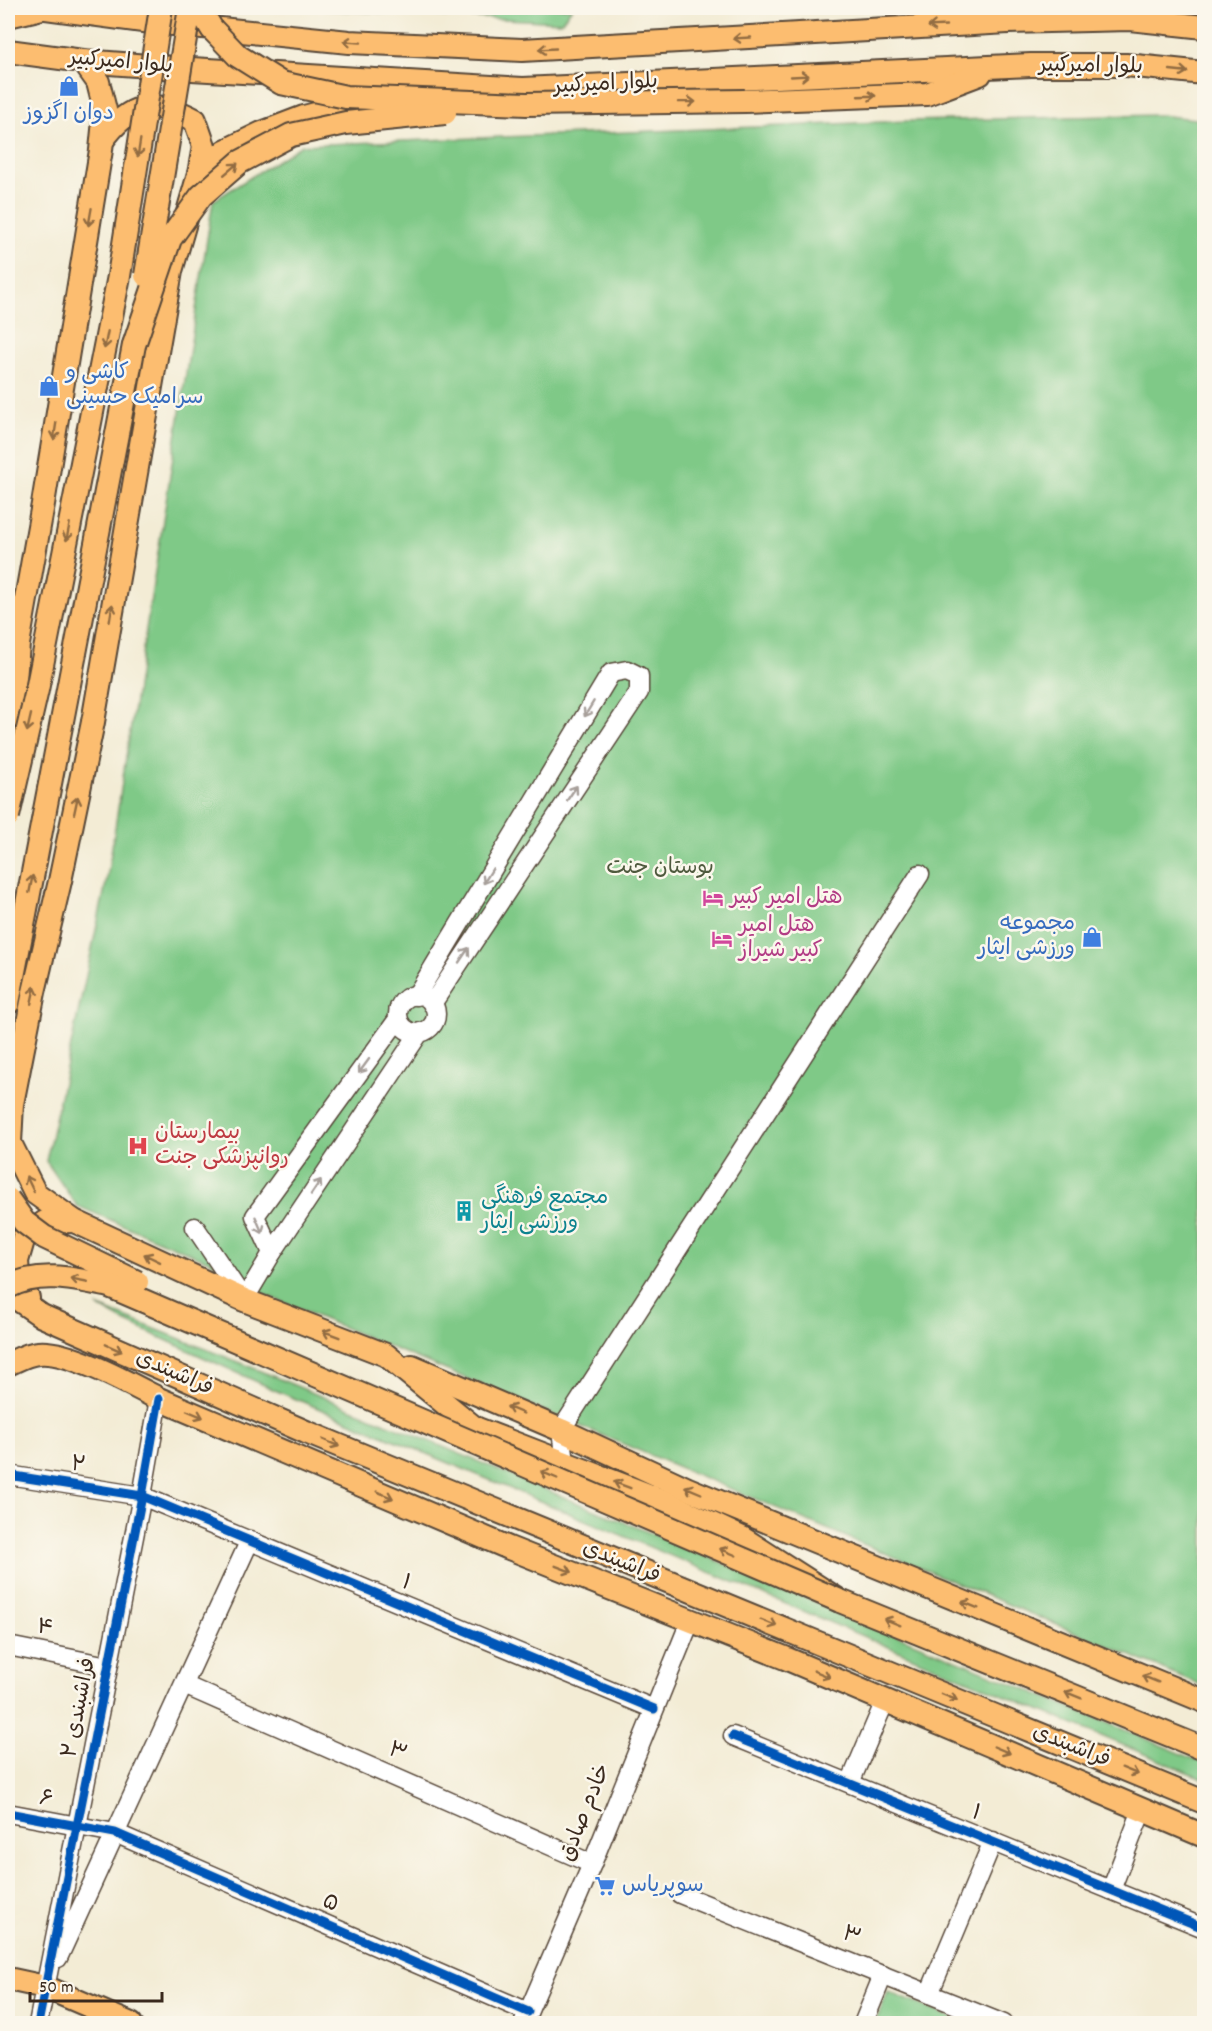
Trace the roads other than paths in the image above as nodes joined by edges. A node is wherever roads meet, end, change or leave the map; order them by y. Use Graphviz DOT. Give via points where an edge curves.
graph roads {
  1 [pos="44,8"];
  2 [pos="161,8"];
  3 [pos="190,8"];
  4 [pos="200,8"];
  5 [pos="1059,8"];
  6 [pos="140,14"];
  7 [pos="8,16"];
  8 [pos="1008,22"];
  9 [pos="1204,27"];
  10 [pos="8,51"];
  11 [pos="83,61"];
  12 [pos="994,67"];
  13 [pos="1204,74"];
  14 [pos="506,89"];
  15 [pos="526,104"];
  16 [pos="102,141"];
  17 [pos="199,174"];
  18 [pos="134,345"];
  19 [pos="8,764"];
  20 [pos="8,816"];
  21 [pos="920,874"];
  22 [pos="424,1000"];
  23 [pos="8,1003"];
  24 [pos="398,1019"];
  25 [pos="420,1032"];
  26 [pos="8,1199"];
  27 [pos="74,1221"];
  28 [pos="195,1227"];
  29 [pos="272,1253"];
  30 [pos="8,1288"];
  31 [pos="244,1300"];
  32 [pos="42,1316"];
  33 [pos="386,1355"];
  34 [pos="8,1364"];
  35 [pos="159,1399"];
  36 [pos="476,1430"];
  37 [pos="561,1430"];
  38 [pos="235,1431"];
  39 [pos="306,1432"];
  40 [pos="565,1462"];
  41 [pos="8,1475"];
  42 [pos="142,1496"];
  43 [pos="481,1506"];
  44 [pos="250,1540"];
  45 [pos="509,1548"];
  46 [pos="840,1600"];
  47 [pos="691,1619"];
  48 [pos="8,1646"];
  49 [pos="108,1666"];
  50 [pos="184,1685"];
  51 [pos="885,1701"];
  52 [pos="1204,1701"];
  53 [pos="654,1709"];
  54 [pos="733,1736"];
  55 [pos="1204,1749"];
  56 [pos="850,1783"];
  57 [pos="1204,1802"];
  58 [pos="1142,1810"];
  59 [pos="8,1813"];
  60 [pos="76,1826"];
  61 [pos="116,1833"];
  62 [pos="1204,1836"];
  63 [pos="993,1841"];
  64 [pos="592,1864"];
  65 [pos="1111,1890"];
  66 [pos="680,1894"];
  67 [pos="1204,1928"];
  68 [pos="883,1976"];
  69 [pos="8,1979"];
  70 [pos="45,1987"];
  71 [pos="929,1994"];
  72 [pos="526,2018"];
  73 [pos="38,2024"];
  74 [pos="131,2024"];
  75 [pos="863,2024"];
  76 [pos="1004,2024"];
  1 -- 6 [label="main road, بلوار امیرکبیر"];
  1 -- 7 [label="main road"];
  2 -- 20 [label="main road, one-way, bridge" via="119,276 37,690"];
  3 -- 18 [label="main road, bridge"];
  4 -- 15 [label="main road, bridge" via="212,29 238,56 281,83 346,97"];
  5 -- 8 [label="main road"];
  8 -- 6 [label="main road, بلوار امیرکبیر, one-way" via="522,50 349,42"];
  8 -- 9 [label="main road, بلوار امیرکبیر" via="1130,20"];
  10 -- 11 [label="main road, بلوار امیرکبیر"];
  11 -- 14 [label="main road, بلوار امیرکبیر"];
  11 -- 16 [label="main road" via="98,82 105,110"];
  12 -- 13 [label="main road, بلوار امیرکبیر, one-way" via="1126,65"];
  14 -- 12 [label="main road, بلوار امیرکبیر, one-way"];
  15 -- 12 [label="main road, one-way, bridge" via="927,94"];
  14 -- 17 [label="main road" via="343,107 304,117 225,152"];
  18 -- 15 [label="main road, one-way, bridge" via="170,239 201,195 240,162 291,135 346,123"];
  16 -- 17 [label="main road" via="112,126 131,113 155,106 176,110 195,120 204,146"];
  16 -- 19 [label="main road, one-way" via="18,644"];
  27 -- 17 [label="main road, one-way" via="35,1193 10,1143 12,1104 93,722 171,271"];
  23 -- 18 [label="main road, one-way"];
  21 -- 37 [label="street"];
  22 -- 22 [label="street, one-way" via="639,692 639,676 627,670 611,673"];
  22 -- 24 [label="street" via="407,998"];
  22 -- 25 [label="street" via="435,1012 435,1018 426,1031"];
  24 -- 25 [label="street" via="410,1032"];
  24 -- 29 [label="street, one-way" via="255,1216"];
  29 -- 25 [label="street, one-way"];
  26 -- 36 [label="main road, bridge" via="24,1222 44,1237 118,1274"];
  31 -- 27 [label="main road, one-way"];
  27 -- 32 [label="main road" via="45,1222 24,1237 16,1261 19,1287"];
  28 -- 31 [label="street"];
  29 -- 31 [label="street"];
  30 -- 32 [label="main road, فراشبندی"];
  46 -- 30 [label="main road, one-way, bridge" via="109,1286 60,1276 31,1279"];
  33 -- 31 [label="main road, one-way"];
  32 -- 39 [label="main road, فراشبندی, one-way"];
  33 -- 36 [label="main road"];
  37 -- 33 [label="main road, one-way"];
  34 -- 35 [label="main road, فراشبندی" via="39,1352 66,1357 117,1376"];
  35 -- 38 [label="main road, فراشبندی, one-way"];
  35 -- 42 [label="street, ۲ فراشبندی"];
  36 -- 40 [label="main road"];
  37 -- 40 [label="street"];
  52 -- 37 [label="main road, one-way" via="688,1489"];
  38 -- 39 [label="main road"];
  38 -- 45 [label="main road, فراشبندی, one-way"];
  39 -- 43 [label="main road, فراشبندی, one-way"];
  46 -- 40 [label="main road, one-way" via="742,1538"];
  41 -- 42 [label="street, ۲"];
  42 -- 44 [label="street, ۱"];
  42 -- 49 [label="street, ۲ فراشبندی"];
  43 -- 45 [label="main road"];
  43 -- 57 [label="main road, فراشبندی, one-way"];
  44 -- 50 [label="street"];
  44 -- 53 [label="street, ۱"];
  45 -- 47 [label="main road, فراشبندی, one-way"];
  55 -- 46 [label="main road, one-way"];
  47 -- 51 [label="main road, فراشبندی, one-way"];
  47 -- 53 [label="street, خادم صادق"];
  48 -- 49 [label="street, ۴"];
  49 -- 60 [label="street, ۲ فراشبندی"];
  50 -- 61 [label="street"];
  50 -- 64 [label="street, ۳"];
  51 -- 56 [label="street"];
  51 -- 58 [label="main road, فراشبندی, one-way"];
  53 -- 64 [label="street, خادم صادق"];
  54 -- 56 [label="street, ۱"];
  56 -- 63 [label="street, ۱"];
  58 -- 62 [label="main road, فراشبندی"];
  58 -- 65 [label="street"];
  59 -- 60 [label="street, ۶"];
  60 -- 61 [label="street, ۶"];
  60 -- 70 [label="street, ۲ فراشبندی"];
  61 -- 70 [label="street"];
  61 -- 72 [label="street, ۵"];
  63 -- 65 [label="street, ۱"];
  63 -- 71 [label="street"];
  64 -- 72 [label="street, خادم صادق"];
  65 -- 67 [label="street, ۱"];
  66 -- 68 [label="street, ۳"];
  68 -- 71 [label="street, ۳"];
  68 -- 75 [label="street"];
  69 -- 70 [label="main road"];
  70 -- 73 [label="street, ۲ فراشبندی"];
  70 -- 74 [label="main road"];
  71 -- 76 [label="street, ۳"];
}
